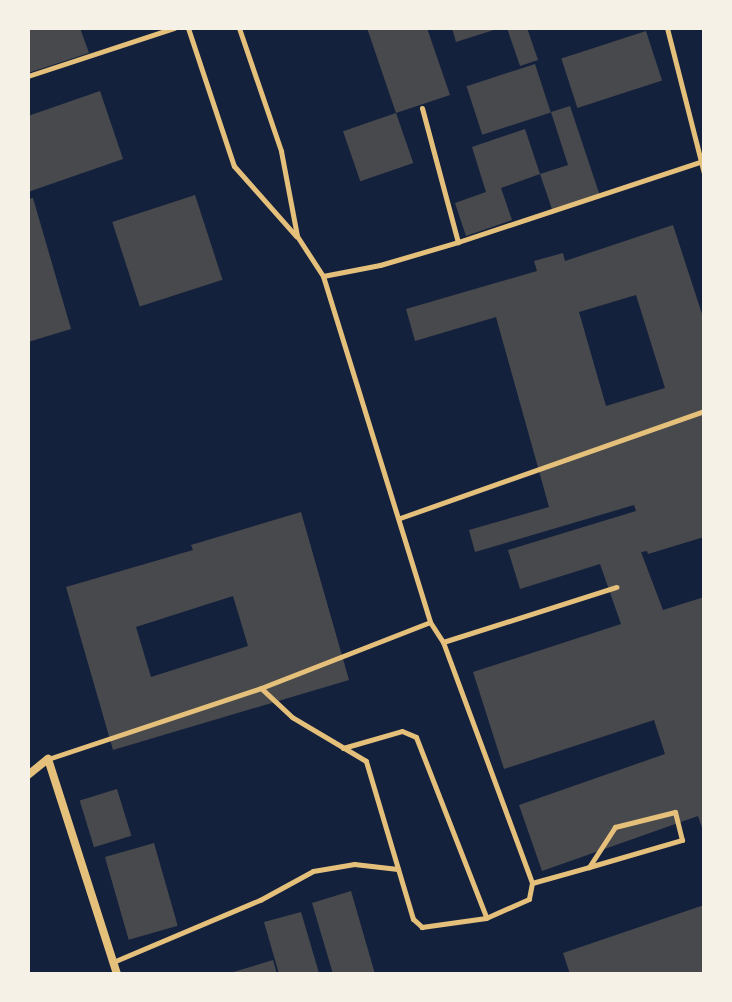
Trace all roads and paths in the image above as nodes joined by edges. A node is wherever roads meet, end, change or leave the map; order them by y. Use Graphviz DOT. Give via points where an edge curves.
graph roads {
  1 [pos="174,28"];
  2 [pos="188,28"];
  3 [pos="239,28"];
  4 [pos="667,28"];
  5 [pos="28,76"];
  6 [pos="422,108"];
  7 [pos="700,162"];
  8 [pos="704,173"];
  9 [pos="297,236"];
  10 [pos="458,242"];
  11 [pos="323,276"];
  12 [pos="704,411"];
  13 [pos="400,518"];
  14 [pos="616,587"];
  15 [pos="430,622"];
  16 [pos="443,642"];
  17 [pos="261,688"];
  18 [pos="342,748"];
  19 [pos="48,759"];
  20 [pos="28,775"];
  21 [pos="589,867"];
  22 [pos="398,869"];
  23 [pos="532,883"];
  24 [pos="486,918"];
  25 [pos="113,962"];
  26 [pos="117,974"];
  1 -- 5 [label="lane"];
  2 -- 9 [label="lane" via="234,166"];
  3 -- 9 [label="lane" via="281,151"];
  4 -- 7 [label="lane"];
  6 -- 10 [label="lane"];
  7 -- 8 [label="lane"];
  7 -- 10 [label="lane"];
  9 -- 11 [label="lane"];
  10 -- 11 [label="lane"];
  11 -- 13 [label="lane"];
  12 -- 13 [label="lane"];
  13 -- 15 [label="lane"];
  14 -- 16 [label="lane"];
  15 -- 16 [label="lane"];
  15 -- 17 [label="lane"];
  16 -- 23 [label="lane"];
  17 -- 18 [label="lane" via="292,717"];
  17 -- 19 [label="lane"];
  18 -- 22 [label="lane" via="366,761"];
  18 -- 24 [label="lane" via="402,731 416,737"];
  19 -- 20 [label="street"];
  19 -- 25 [label="street"];
  21 -- 21 [label="lane" via="682,840 675,812 615,827"];
  21 -- 23 [label="lane"];
  22 -- 24 [label="lane" via="413,919 422,927"];
  22 -- 25 [label="lane" via="354,864 313,871 260,900"];
  23 -- 24 [label="lane" via="529,899"];
  25 -- 26 [label="street"];
}
